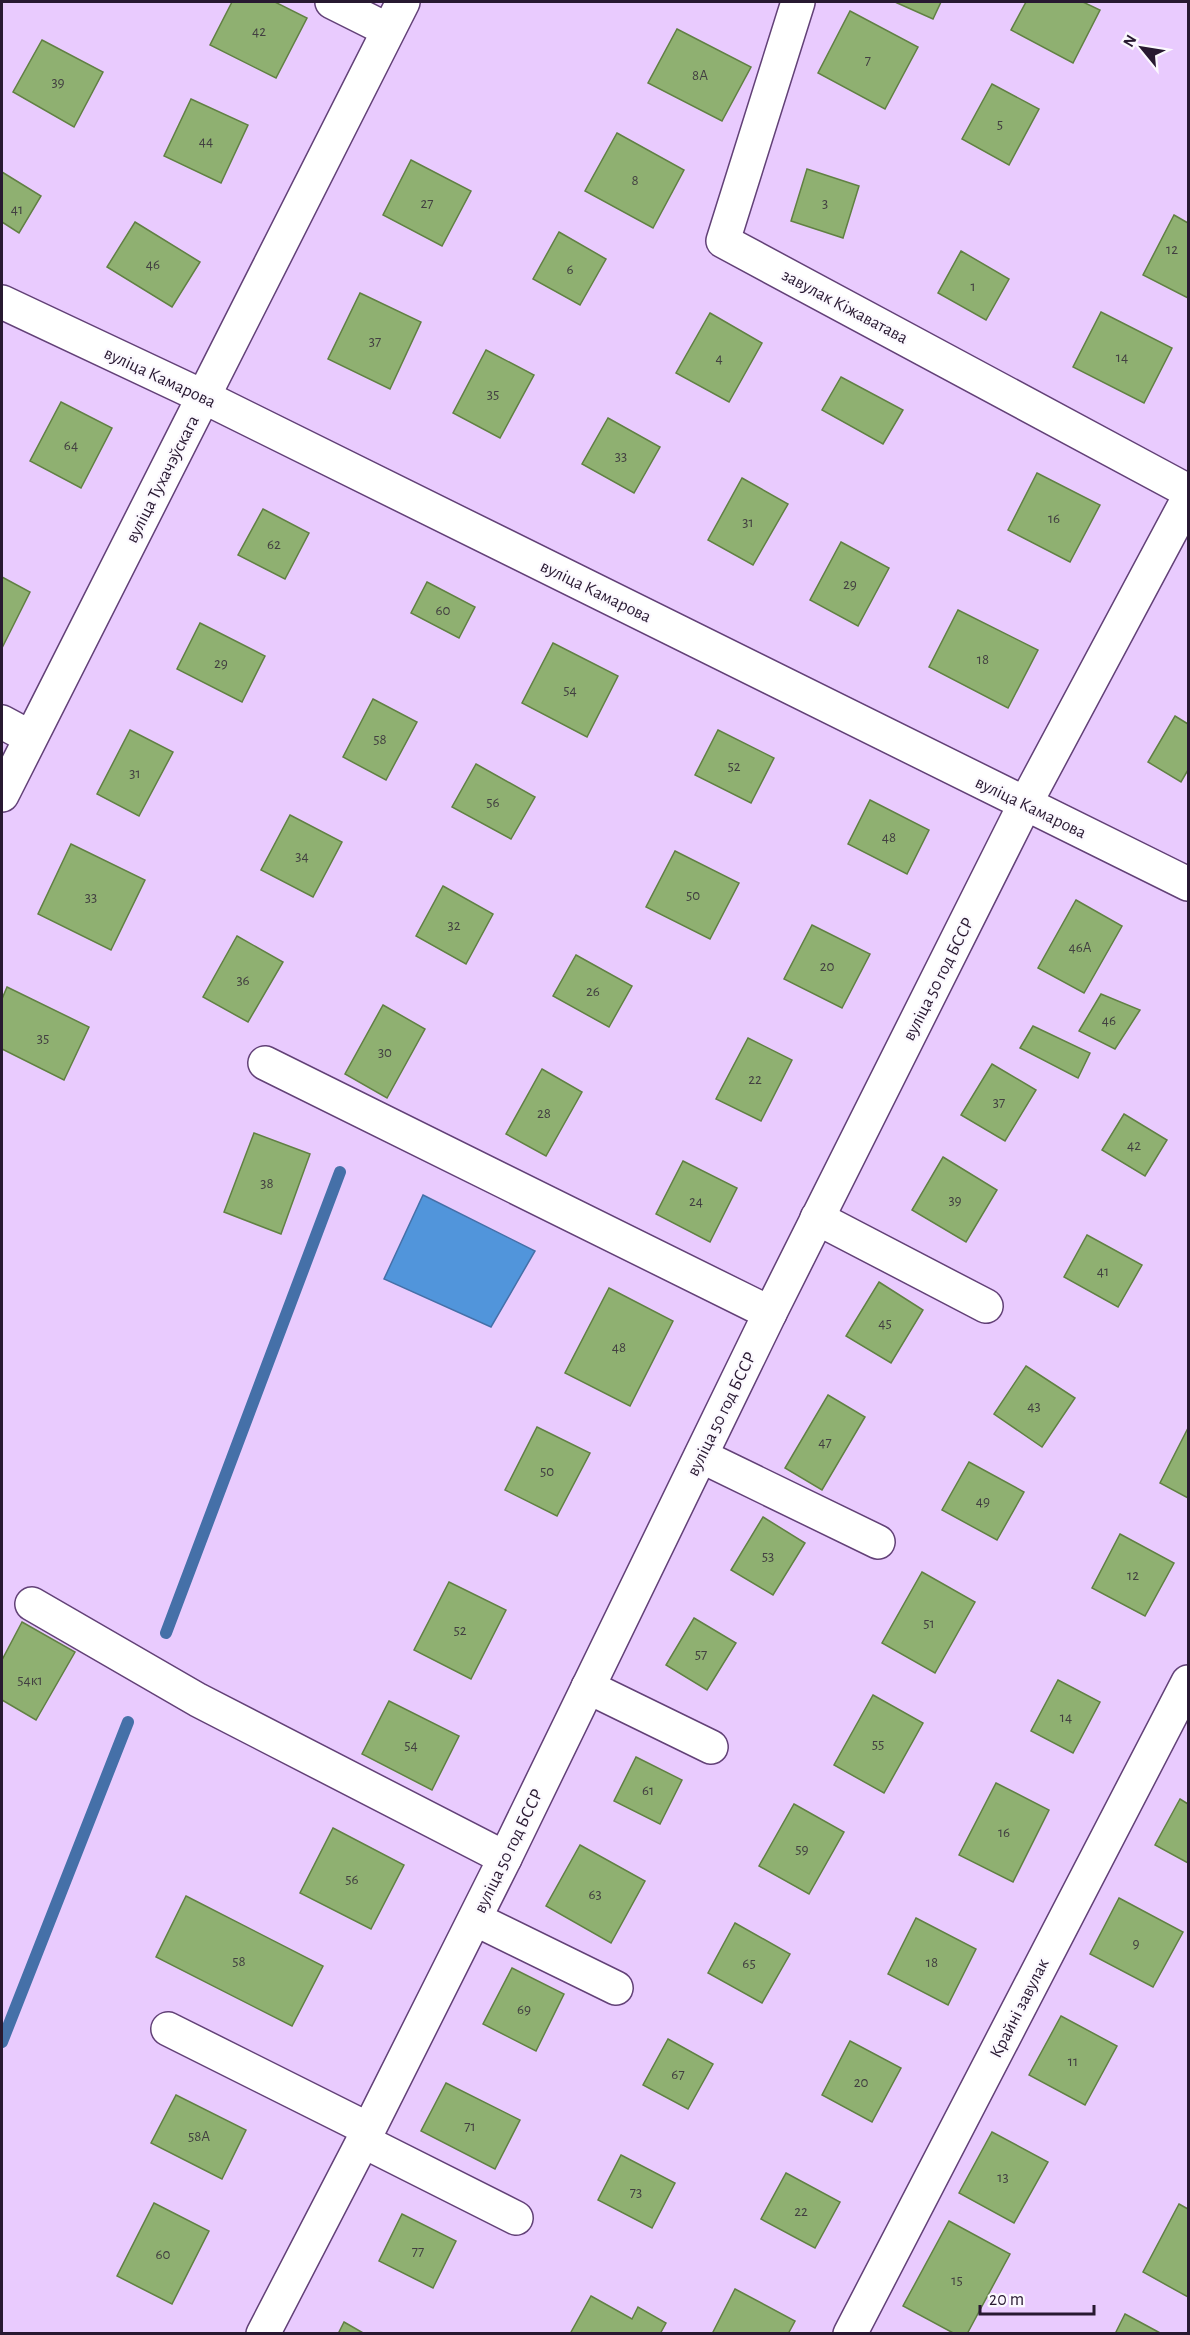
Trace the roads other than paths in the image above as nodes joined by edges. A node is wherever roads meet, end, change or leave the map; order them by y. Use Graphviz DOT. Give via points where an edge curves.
graph roads {
  1 [pos="332,2"];
  2 [pos="403,2"];
  3 [pos="798,2"];
  4 [pos="388,30"];
  5 [pos="2,302"];
  6 [pos="204,397"];
  7 [pos="1188,491"];
  8 [pos="1188,499"];
  9 [pos="16,730"];
  10 [pos="2,795"];
  11 [pos="1025,804"];
  12 [pos="1188,884"];
  13 [pos="265,1063"];
  14 [pos="817,1218"];
  15 [pos="986,1306"];
  16 [pos="770,1313"];
  17 [pos="700,1456"];
  18 [pos="878,1542"];
  19 [pos="32,1604"];
  20 [pos="1188,1682"];
  21 [pos="588,1687"];
  22 [pos="711,1747"];
  23 [pos="505,1858"];
  24 [pos="474,1919"];
  25 [pos="616,1988"];
  26 [pos="168,2029"];
  27 [pos="366,2135"];
  28 [pos="516,2218"];
  29 [pos="263,2334"];
  30 [pos="850,2334"];
  1 -- 4 [label="street"];
  2 -- 4 [label="street, вуліца Тухачэўскага"];
  3 -- 7 [label="street, завулак Кіжаватава" via="723,241"];
  4 -- 6 [label="street, вуліца Тухачэўскага"];
  5 -- 6 [label="street, вуліца Камарова"];
  6 -- 9 [label="street, вуліца Тухачэўскага"];
  6 -- 11 [label="street, вуліца Камарова"];
  8 -- 11 [label="street, вуліца 50 год БССР"];
  9 -- 10 [label="street, вуліца Тухачэўскага"];
  11 -- 12 [label="street, вуліца Камарова"];
  11 -- 14 [label="street, вуліца 50 год БССР"];
  13 -- 16 [label="street"];
  14 -- 15 [label="street"];
  14 -- 16 [label="street, вуліца 50 год БССР"];
  16 -- 17 [label="street, вуліца 50 год БССР"];
  17 -- 18 [label="street"];
  17 -- 21 [label="street, вуліца 50 год БССР"];
  19 -- 23 [label="street" via="198,1700"];
  20 -- 30 [label="street, Крайні завулак"];
  21 -- 22 [label="street"];
  21 -- 23 [label="street, вуліца 50 год БССР"];
  23 -- 24 [label="street, вуліца 50 год БССР"];
  24 -- 25 [label="street"];
  24 -- 27 [label="street, вуліца 50 год БССР"];
  26 -- 27 [label="street"];
  27 -- 28 [label="street"];
  27 -- 29 [label="street, вуліца 50 год БССР"];
}
